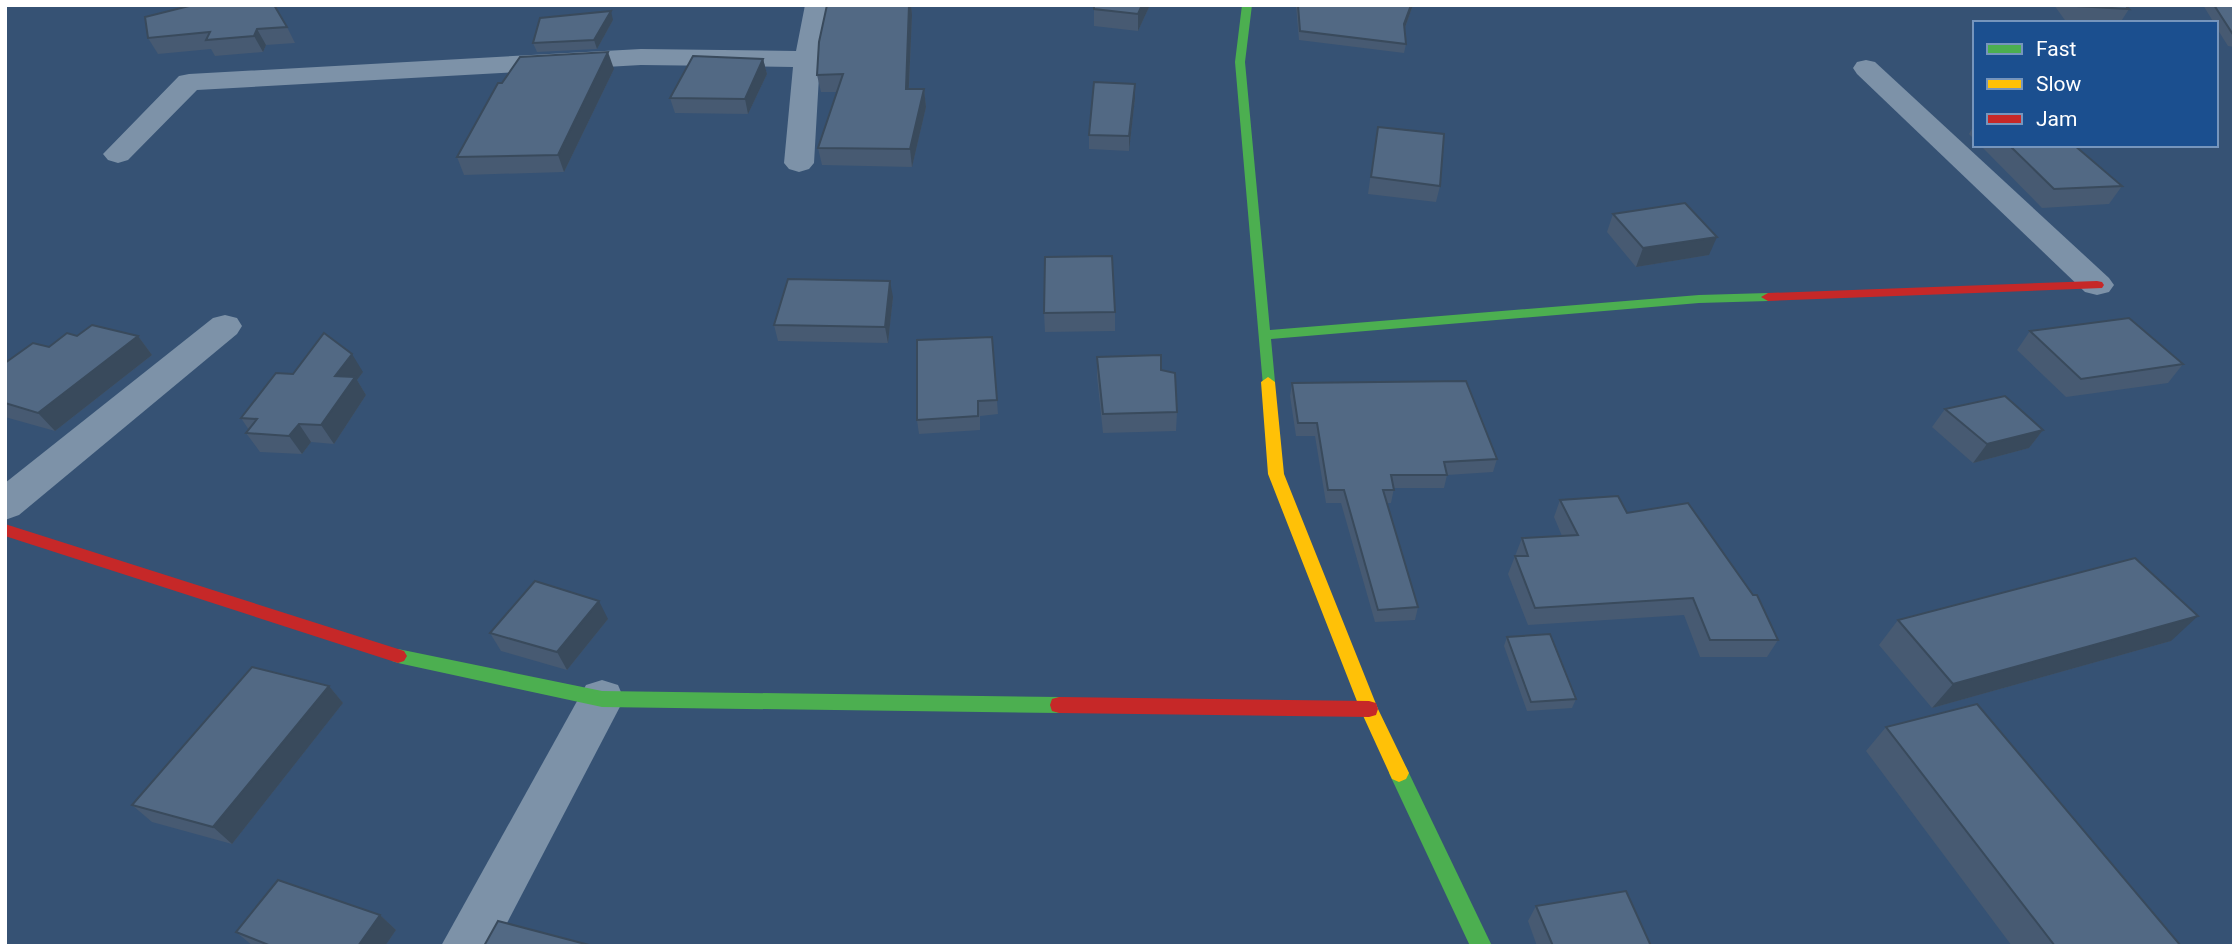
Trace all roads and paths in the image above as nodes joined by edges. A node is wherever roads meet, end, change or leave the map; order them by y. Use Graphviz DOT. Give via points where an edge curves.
graph roads {
  1 [pos="818,5"];
  2 [pos="1247,5"];
  3 [pos="807,60"];
  4 [pos="1866,68"];
  5 [pos="118,154"];
  6 [pos="799,163"];
  7 [pos="2097,285"];
  8 [pos="225,326"];
  9 [pos="1265,335"];
  10 [pos="5,505"];
  11 [pos="5,530"];
  12 [pos="602,699"];
  13 [pos="1369,709"];
  14 [pos="467,946"];
  15 [pos="1481,946"];
  1 -- 3 [label="street"];
  2 -- 9 [label="street" via="1240,62"];
  3 -- 5 [label="street" via="641,57 189,82"];
  3 -- 6 [label="street"];
  4 -- 7 [label="street"];
  7 -- 9 [label="street" via="1699,299"];
  8 -- 10 [label="street"];
  9 -- 13 [label="street" via="1276,474"];
  11 -- 12 [label="street" via="383,653"];
  12 -- 13 [label="street"];
  12 -- 14 [label="street"];
  13 -- 15 [label="street"];
}
